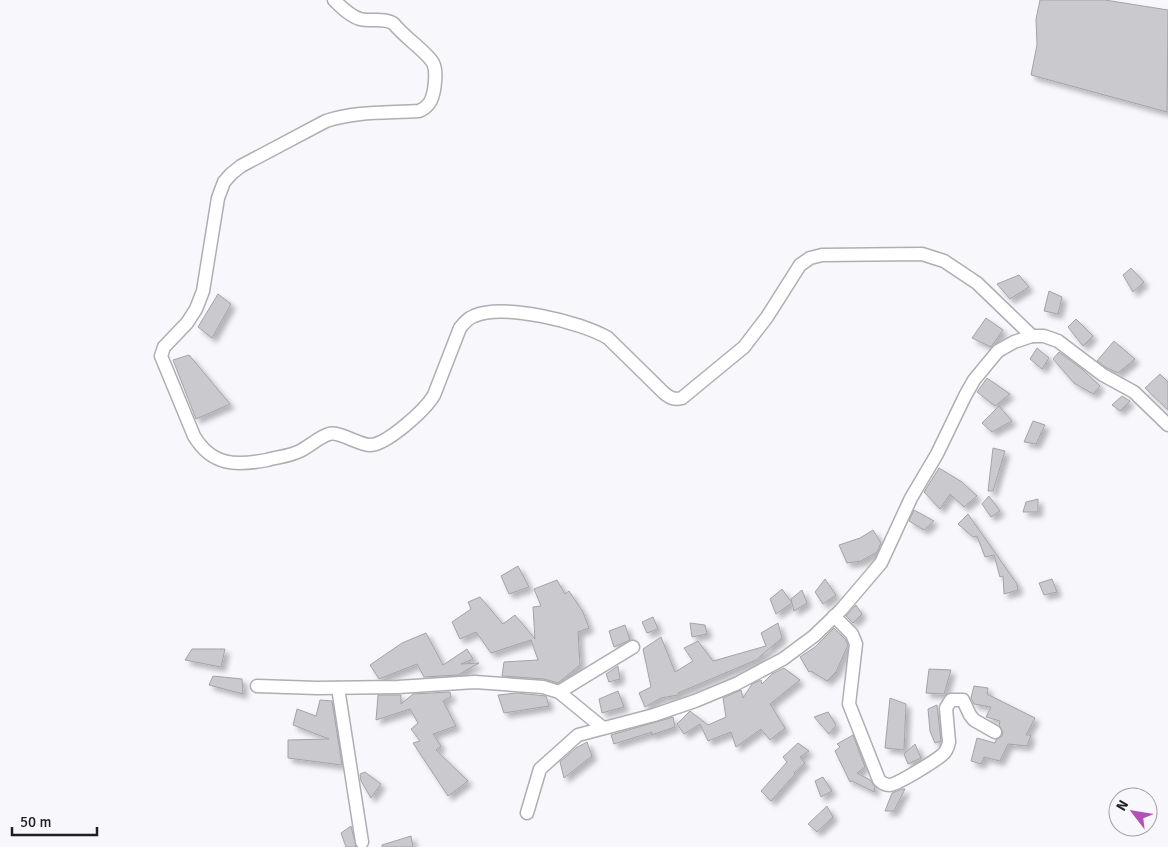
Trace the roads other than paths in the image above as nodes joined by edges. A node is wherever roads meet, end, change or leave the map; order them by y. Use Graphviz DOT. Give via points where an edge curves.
graph roads {
  1 [pos="334,0"];
  2 [pos="1032,336"];
  3 [pos="1168,425"];
  4 [pos="834,616"];
  5 [pos="633,647"];
  6 [pos="257,686"];
  7 [pos="338,688"];
  8 [pos="558,692"];
  9 [pos="603,728"];
  10 [pos="995,732"];
  11 [pos="527,813"];
  12 [pos="362,842"];
  1 -- 2 [label="street" via="361,19 394,24 433,63 433,93 429,104 419,111 355,114 326,121 241,166 224,182 196,309 164,347 161,356 199,445 220,461 249,463 283,456 298,452 334,433 370,445 380,443 430,402 460,328 466,320 484,313 514,311 564,321 600,333 670,398 682,398 744,347 800,265 822,255 922,254 944,261 977,283"];
  2 -- 3 [label="street" via="1058,341 1104,375 1134,392"];
  2 -- 4 [label="street" via="998,352 974,380 911,498 882,563"];
  4 -- 9 [label="street" via="783,659 736,684 654,715"];
  4 -- 10 [label="street" via="856,644 850,710 883,784 898,782 942,755 949,742 946,708 951,700 963,700 974,720"];
  5 -- 8 [label="street"];
  6 -- 7 [label="street"];
  7 -- 8 [label="street" via="475,682 543,687"];
  7 -- 12 [label="street"];
  8 -- 9 [label="street"];
  9 -- 11 [label="street" via="578,735 546,763 538,775"];
}
